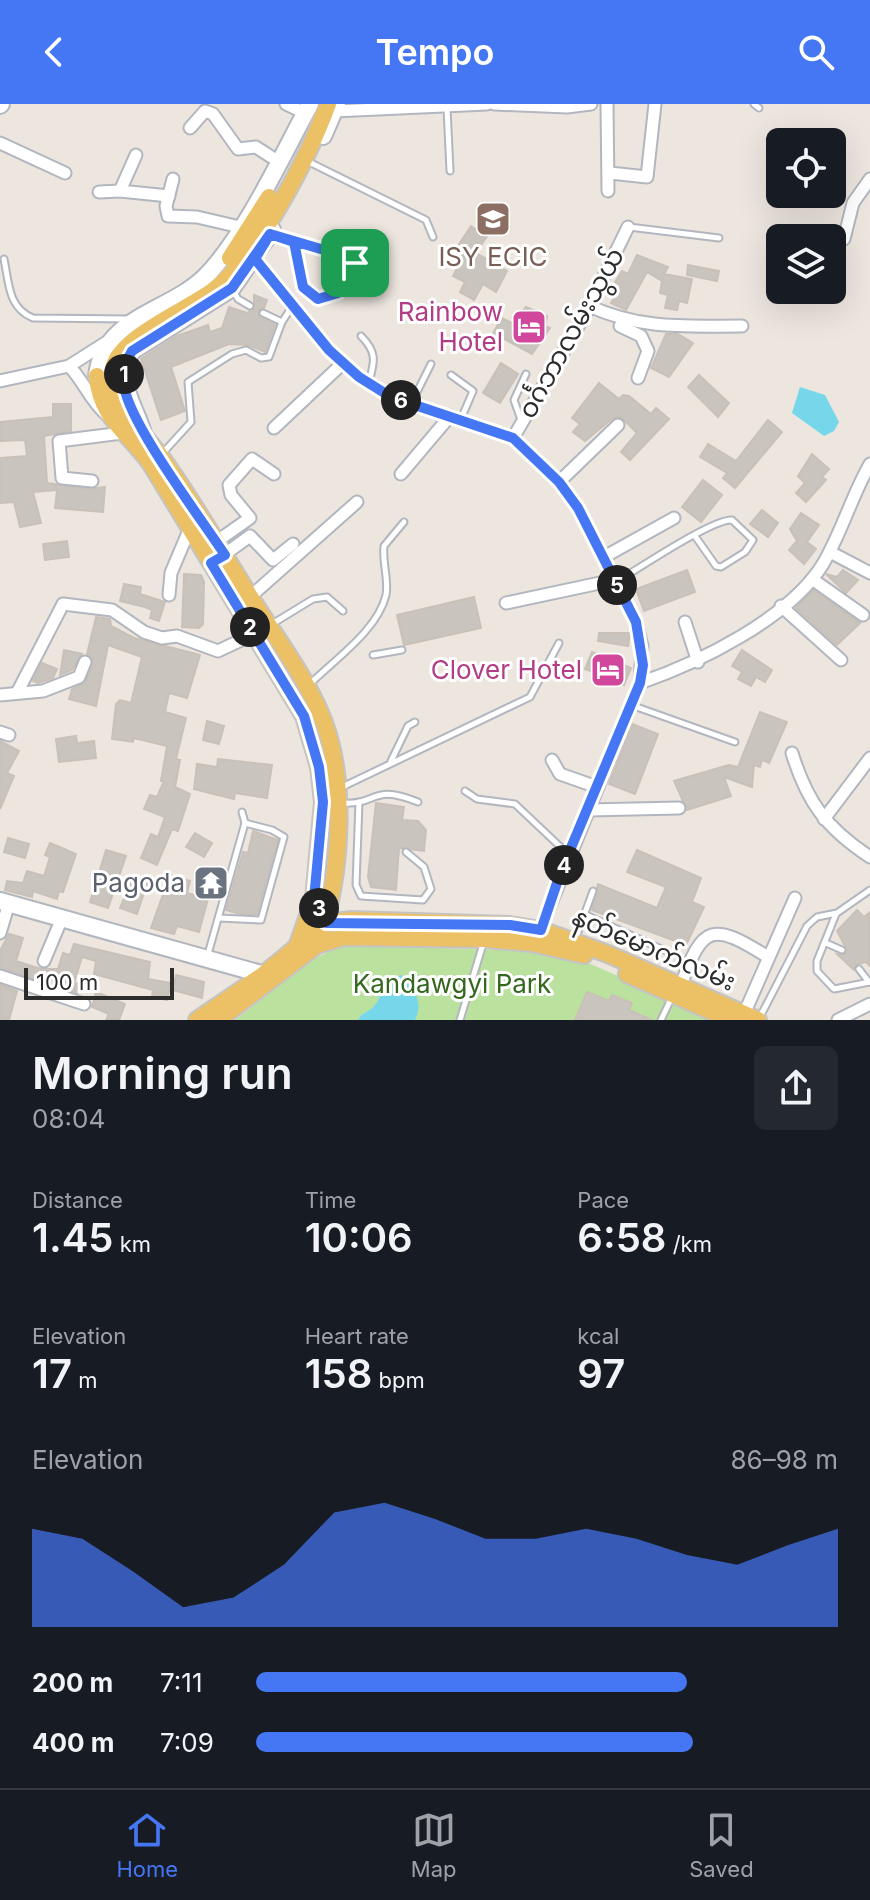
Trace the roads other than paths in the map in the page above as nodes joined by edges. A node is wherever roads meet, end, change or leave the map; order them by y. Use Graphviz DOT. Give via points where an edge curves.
graph roads {
  1 [pos="286,104"];
  2 [pos="487,104"];
  3 [pos="494,104"];
  4 [pos="588,104"];
  5 [pos="607,104"];
  6 [pos="655,104"];
  7 [pos="446,106"];
  8 [pos="322,107"];
  9 [pos="190,128"];
  10 [pos="0,143"];
  11 [pos="136,155"];
  12 [pos="279,162"];
  13 [pos="311,163"];
  14 [pos="450,171"];
  15 [pos="65,173"];
  16 [pos="610,173"];
  17 [pos="173,179"];
  18 [pos="870,179"];
  19 [pos="120,191"];
  20 [pos="608,191"];
  21 [pos="99,192"];
  22 [pos="169,196"];
  23 [pos="240,227"];
  24 [pos="628,227"];
  25 [pos="846,231"];
  26 [pos="270,234"];
  27 [pos="433,237"];
  28 [pos="719,238"];
  29 [pos="294,242"];
  30 [pos="4,259"];
  31 [pos="255,259"];
  32 [pos="232,288"];
  33 [pos="294,305"];
  34 [pos="250,306"];
  35 [pos="588,309"];
  36 [pos="263,313"];
  37 [pos="137,319"];
  38 [pos="282,322"];
  39 [pos="742,326"];
  40 [pos="361,336"];
  41 [pos="111,339"];
  42 [pos="342,364"];
  43 [pos="431,364"];
  44 [pos="69,366"];
  45 [pos="526,374"];
  46 [pos="451,375"];
  47 [pos="638,378"];
  48 [pos="0,381"];
  49 [pos="369,383"];
  50 [pos="411,403"];
  51 [pos="107,415"];
  52 [pos="456,418"];
  53 [pos="522,424"];
  54 [pos="618,425"];
  55 [pos="274,428"];
  56 [pos="133,435"];
  57 [pos="513,438"];
  58 [pos="160,455"];
  59 [pos="870,464"];
  60 [pos="274,474"];
  61 [pos="401,474"];
  62 [pos="92,481"];
  63 [pos="559,482"];
  64 [pos="865,490"];
  65 [pos="357,502"];
  66 [pos="674,518"];
  67 [pos="404,522"];
  68 [pos="190,528"];
  69 [pos="695,536"];
  70 [pos="293,544"];
  71 [pos="830,552"];
  72 [pos="217,554"];
  73 [pos="604,557"];
  74 [pos="870,573"];
  75 [pos="812,579"];
  76 [pos="615,581"];
  77 [pos="169,595"];
  78 [pos="250,597"];
  79 [pos="506,603"];
  80 [pos="781,606"];
  81 [pos="343,611"];
  82 [pos="863,615"];
  83 [pos="685,622"];
  84 [pos="261,630"];
  85 [pos="559,643"];
  86 [pos="402,650"];
  87 [pos="373,655"];
  88 [pos="841,660"];
  89 [pos="85,662"];
  90 [pos="698,662"];
  91 [pos="640,683"];
  92 [pos="306,687"];
  93 [pos="17,693"];
  94 [pos="0,695"];
  95 [pos="631,705"];
  96 [pos="311,713"];
  97 [pos="415,722"];
  98 [pos="735,742"];
  99 [pos="792,753"];
  100 [pos="870,758"];
  101 [pos="552,760"];
  102 [pos="391,762"];
  103 [pos="597,787"];
  104 [pos="465,791"];
  105 [pos="338,795"];
  106 [pos="359,802"];
  107 [pos="418,802"];
  108 [pos="679,808"];
  109 [pos="588,810"];
  110 [pos="242,812"];
  111 [pos="824,819"];
  112 [pos="245,823"];
  113 [pos="406,852"];
  114 [pos="569,855"];
  115 [pos="870,857"];
  116 [pos="870,890"];
  117 [pos="593,891"];
  118 [pos="795,898"];
  119 [pos="314,899"];
  120 [pos="332,899"];
  121 [pos="4,902"];
  122 [pos="837,913"];
  123 [pos="584,914"];
  124 [pos="62,918"];
  125 [pos="219,918"];
  126 [pos="326,923"];
  127 [pos="352,928"];
  128 [pos="0,933"];
  129 [pos="537,936"];
  130 [pos="485,939"];
  131 [pos="575,941"];
  132 [pos="826,943"];
  133 [pos="298,944"];
  134 [pos="317,945"];
  135 [pos="842,950"];
  136 [pos="666,951"];
  137 [pos="768,957"];
  138 [pos="206,959"];
  139 [pos="44,961"];
  140 [pos="859,969"];
  141 [pos="0,976"];
  142 [pos="270,976"];
  143 [pos="654,980"];
  144 [pos="870,982"];
  145 [pos="678,990"];
  146 [pos="84,1004"];
  147 [pos="870,1004"];
  148 [pos="748,1018"];
  149 [pos="197,1020"];
  150 [pos="218,1020"];
  151 [pos="460,1020"];
  152 [pos="661,1020"];
  153 [pos="838,1020"];
  1 -- 8 [label="street"];
  2 -- 7 [label="street"];
  3 -- 4 [label="street"];
  5 -- 16 [label="street"];
  6 -- 16 [label="street" via="647,177"];
  7 -- 8 [label="street"];
  7 -- 14 [label="lane"];
  8 -- 12 [label="main road"];
  8 -- 13 [label="main road"];
  8 -- 56 [label="main road" via="218,273 112,351 104,375 106,389"];
  9 -- 12 [label="street" via="205,111 213,114 238,149 256,147"];
  10 -- 15 [label="street"];
  11 -- 19 [label="street"];
  12 -- 23 [label="main road"];
  13 -- 26 [label="main road"];
  13 -- 27 [label="lane" via="426,220"];
  16 -- 20 [label="street"];
  17 -- 22 [label="street"];
  18 -- 25 [label="street" via="853,203"];
  19 -- 21 [label="street"];
  19 -- 22 [label="street"];
  22 -- 23 [label="street" via="168,216"];
  23 -- 37 [label="main road" via="197,284"];
  24 -- 28 [label="lane"];
  24 -- 35 [label="street, ဝင်္ဂဘာလမ်းသွယ်"];
  26 -- 29 [label="lane"];
  26 -- 31 [label="main road"];
  29 -- 29 [label="lane" via="352,259 354,266 338,293 318,299 303,287"];
  30 -- 37 [label="lane" via="14,306 33,318"];
  31 -- 32 [label="main road"];
  31 -- 33 [label="street"];
  32 -- 34 [label="lane"];
  32 -- 56 [label="main road" via="132,351 124,384"];
  33 -- 38 [label="lane"];
  33 -- 42 [label="street"];
  35 -- 39 [label="street" via="649,326"];
  35 -- 47 [label="street" via="641,336 648,351"];
  35 -- 53 [label="street, ဝင်္ဂဘာလမ်းသွယ်"];
  36 -- 38 [label="lane"];
  37 -- 41 [label="main road"];
  38 -- 58 [label="lane" via="269,357 246,350 232,354 188,382 191,422"];
  40 -- 49 [label="lane" via="373,349"];
  41 -- 44 [label="street"];
  41 -- 51 [label="main road" via="97,376"];
  42 -- 49 [label="street"];
  42 -- 55 [label="street"];
  43 -- 50 [label="lane"];
  44 -- 48 [label="street"];
  44 -- 51 [label="street"];
  45 -- 53 [label="lane" via="514,400"];
  46 -- 52 [label="lane" via="473,391"];
  49 -- 50 [label="street"];
  50 -- 52 [label="street"];
  51 -- 56 [label="main road"];
  52 -- 57 [label="street"];
  52 -- 61 [label="street"];
  53 -- 57 [label="street, ဝင်္ဂဘာလမ်းသွယ်"];
  54 -- 63 [label="street"];
  56 -- 58 [label="main road"];
  56 -- 62 [label="street" via="59,441 62,478"];
  56 -- 68 [label="main road"];
  57 -- 63 [label="street"];
  58 -- 72 [label="main road"];
  59 -- 64 [label="street"];
  60 -- 72 [label="street" via="252,459 229,485 250,518"];
  63 -- 73 [label="street"];
  64 -- 71 [label="street"];
  65 -- 78 [label="street"];
  66 -- 73 [label="street"];
  67 -- 92 [label="lane" via="384,546 387,591 370,624"];
  68 -- 72 [label="main road"];
  68 -- 77 [label="street" via="171,573"];
  69 -- 69 [label="lane" via="721,567 745,552 753,540 732,520"];
  69 -- 76 [label="lane"];
  70 -- 72 [label="street" via="273,560 250,536"];
  71 -- 74 [label="street"];
  71 -- 75 [label="street"];
  72 -- 78 [label="main road"];
  72 -- 84 [label="main road"];
  73 -- 76 [label="street"];
  75 -- 80 [label="street"];
  75 -- 82 [label="street"];
  76 -- 79 [label="street"];
  76 -- 91 [label="street" via="636,622 643,665"];
  78 -- 84 [label="main road"];
  80 -- 88 [label="street"];
  80 -- 90 [label="street"];
  81 -- 84 [label="lane" via="327,597 313,599"];
  83 -- 90 [label="street"];
  84 -- 92 [label="main road"];
  84 -- 93 [label="street" via="218,651 177,636 144,632 112,610 63,604"];
  84 -- 96 [label="main road"];
  85 -- 102 [label="lane" via="530,697"];
  86 -- 87 [label="lane"];
  89 -- 93 [label="street" via="78,678 43,691"];
  90 -- 91 [label="street"];
  91 -- 95 [label="street"];
  92 -- 96 [label="main road"];
  93 -- 94 [label="street"];
  95 -- 98 [label="lane"];
  95 -- 103 [label="street"];
  96 -- 105 [label="main road"];
  96 -- 119 [label="main road" via="323,802"];
  97 -- 102 [label="lane"];
  99 -- 111 [label="street" via="804,790"];
  100 -- 111 [label="street"];
  101 -- 103 [label="street" via="560,774"];
  102 -- 105 [label="lane"];
  103 -- 109 [label="street"];
  104 -- 114 [label="lane" via="477,799 515,804"];
  105 -- 106 [label="lane"];
  105 -- 120 [label="main road"];
  106 -- 107 [label="lane" via="376,792"];
  106 -- 113 [label="lane" via="356,885 361,896 423,900 431,889 424,867"];
  108 -- 109 [label="street"];
  109 -- 114 [label="street"];
  110 -- 112 [label="lane"];
  111 -- 115 [label="street"];
  112 -- 125 [label="lane"];
  112 -- 125 [label="lane" via="284,837 277,871 261,920"];
  114 -- 129 [label="street"];
  116 -- 122 [label="lane"];
  117 -- 123 [label="lane"];
  118 -- 137 [label="street"];
  119 -- 126 [label="main road"];
  119 -- 133 [label="main road"];
  120 -- 126 [label="main road"];
  120 -- 127 [label="main road"];
  121 -- 124 [label="main road"];
  121 -- 128 [label="street"];
  122 -- 132 [label="lane"];
  122 -- 148 [label="lane" via="817,917 807,926"];
  123 -- 131 [label="lane"];
  123 -- 136 [label="lane"];
  124 -- 138 [label="main road"];
  124 -- 139 [label="street"];
  125 -- 138 [label="lane"];
  126 -- 127 [label="main road"];
  126 -- 133 [label="main road"];
  126 -- 134 [label="main road"];
  127 -- 129 [label="main road, နတ်မောက်လမ်း" via="510,925"];
  127 -- 130 [label="main road, နတ်မောက်လမ်း"];
  127 -- 134 [label="main road, နတ်မောက်လမ်း"];
  129 -- 130 [label="main road, နတ်မောက်လမ်း"];
  129 -- 131 [label="main road, နတ်မောက်လမ်း"];
  129 -- 143 [label="main road, နတ်မောက်လမ်း"];
  130 -- 151 [label="lane"];
  131 -- 143 [label="main road, နတ်မောက်လမ်း"];
  132 -- 135 [label="lane"];
  132 -- 144 [label="lane" via="816,966 826,985 841,989"];
  133 -- 142 [label="main road"];
  134 -- 142 [label="main road"];
  137 -- 145 [label="street" via="733,938 709,935 696,945"];
  137 -- 148 [label="street"];
  138 -- 142 [label="main road"];
  140 -- 144 [label="lane"];
  141 -- 146 [label="street"];
  142 -- 149 [label="main road"];
  142 -- 150 [label="main road"];
  143 -- 145 [label="main road, နတ်မောက်လမ်း"];
  145 -- 148 [label="main road, နတ်မောက်လမ်း"];
  145 -- 152 [label="lane"];
  147 -- 153 [label="street"];
}
